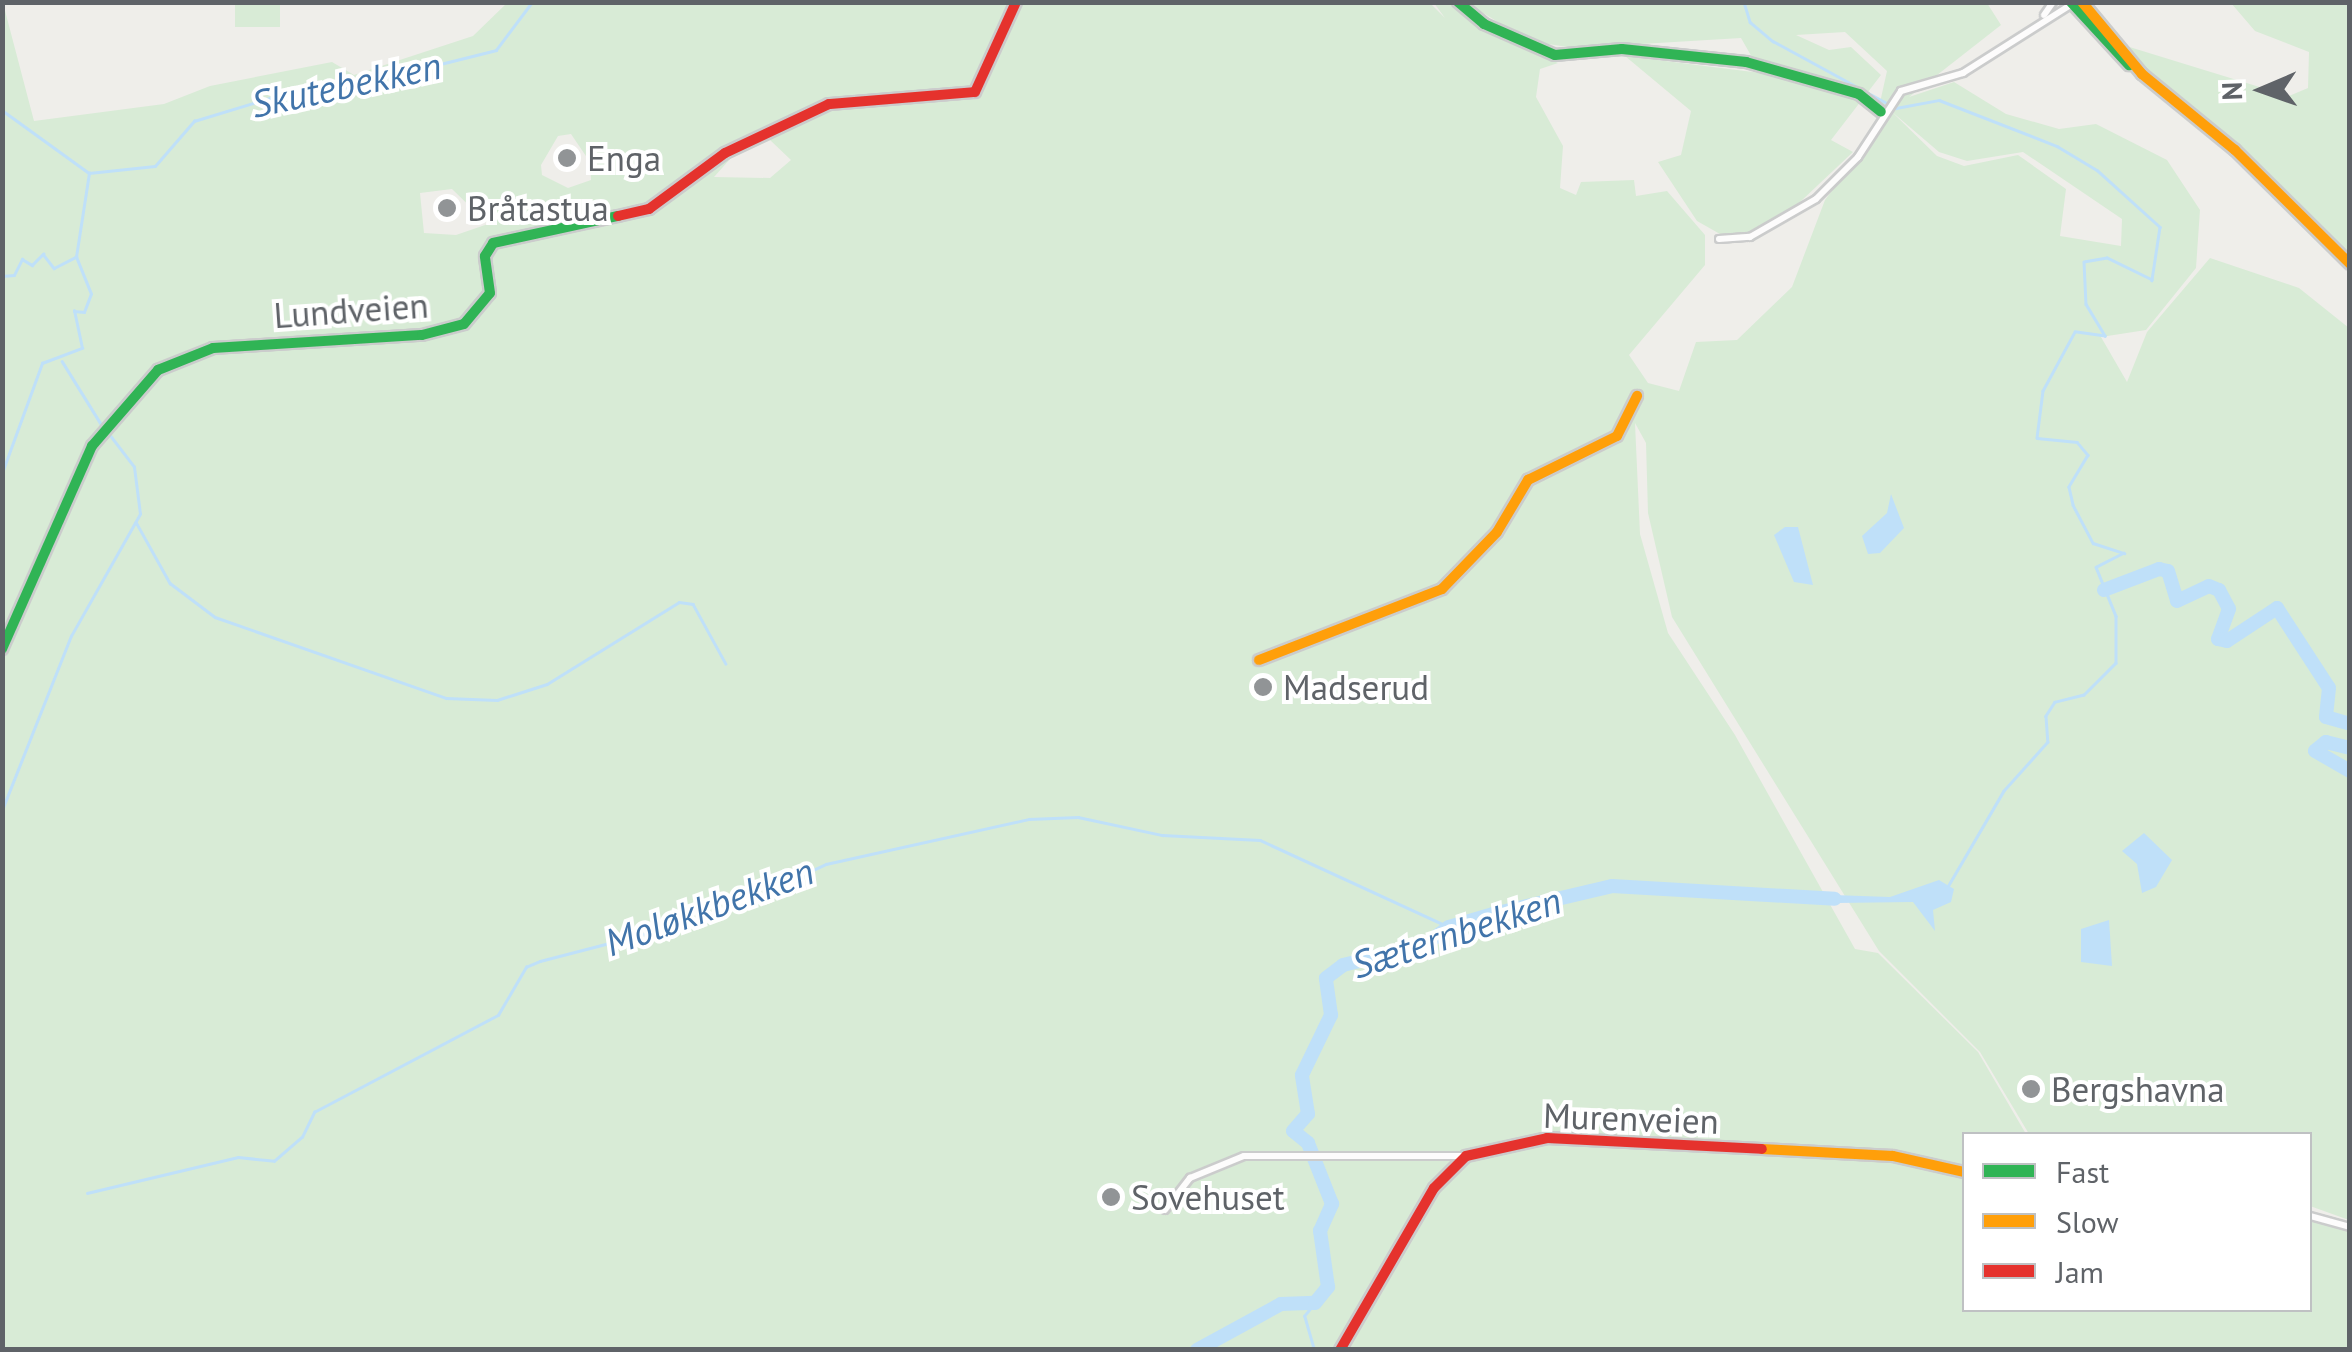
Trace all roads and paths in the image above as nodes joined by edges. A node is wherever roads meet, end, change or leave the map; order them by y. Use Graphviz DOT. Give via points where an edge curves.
graph roads {
  1 [pos="1016,2"];
  2 [pos="1458,2"];
  3 [pos="2053,2"];
  4 [pos="2082,2"];
  5 [pos="2071,3"];
  6 [pos="2044,16"];
  7 [pos="2142,74"];
  8 [pos="1885,105"];
  9 [pos="1720,239"];
  10 [pos="2350,264"];
  11 [pos="1636,396"];
  12 [pos="2,649"];
  13 [pos="1259,660"];
  14 [pos="1466,1156"];
  15 [pos="1962,1172"];
  16 [pos="1165,1210"];
  17 [pos="2312,1216"];
  18 [pos="2350,1226"];
  19 [pos="1340,1350"];
  1 -- 12 [label="street, Lundveien" via="975,92 829,104 724,153 649,209 494,243 485,256 490,293 464,324 422,334 228,346 158,370 92,446"];
  2 -- 8 [label="street" via="1484,24 1555,55 1622,49 1746,62"];
  3 -- 6 [label="street"];
  4 -- 7 [label="street"];
  5 -- 6 [label="street"];
  5 -- 7 [label="street"];
  6 -- 8 [label="street" via="1969,69"];
  7 -- 10 [label="street" via="2235,150"];
  8 -- 9 [label="street" via="1858,157 1816,199 1750,238"];
  11 -- 13 [label="street" via="1617,436 1528,480 1488,543 1442,589"];
  14 -- 15 [label="street, Murenveien" via="1547,1138 1893,1156"];
  14 -- 16 [label="street" via="1244,1156 1190,1178"];
  14 -- 19 [label="street" via="1434,1188"];
  17 -- 18 [label="street"];
}
